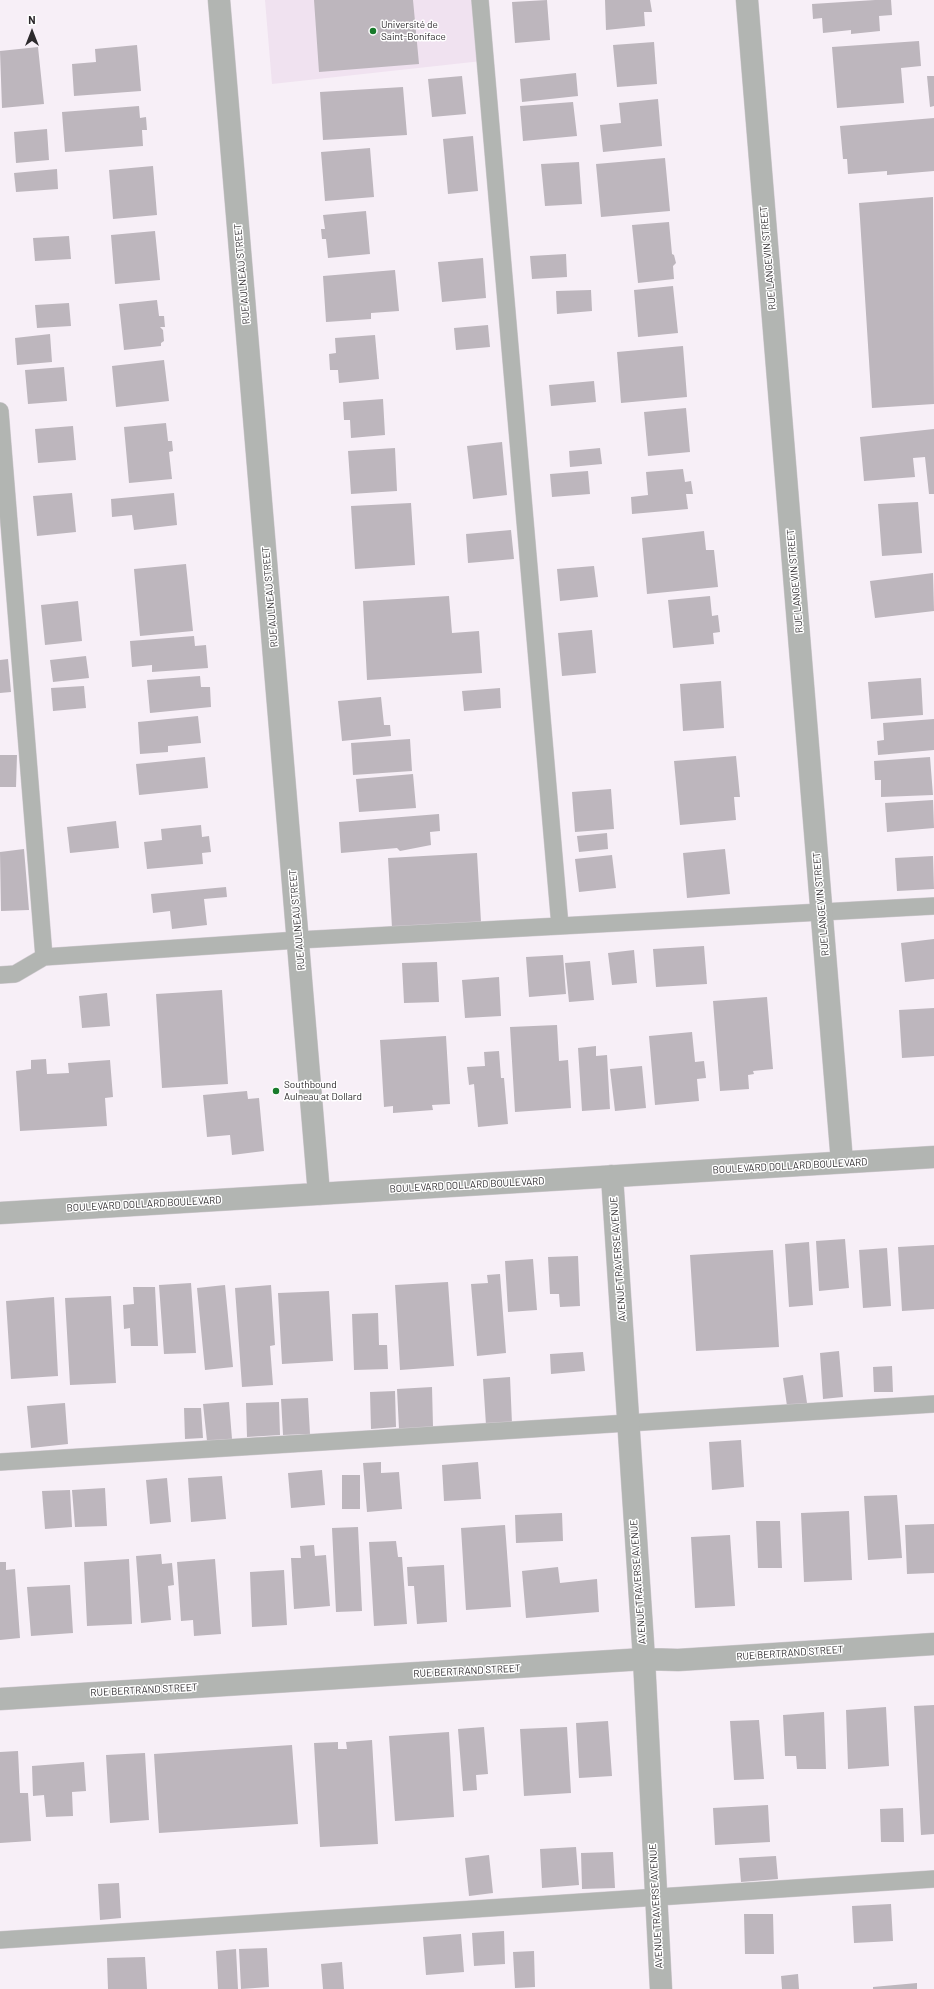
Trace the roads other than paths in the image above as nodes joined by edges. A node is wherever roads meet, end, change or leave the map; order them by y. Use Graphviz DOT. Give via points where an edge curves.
graph roads {
  1 [pos="219,0"];
  2 [pos="480,0"];
  3 [pos="747,0"];
  4 [pos="0,411"];
  5 [pos="934,906"];
  6 [pos="822,912"];
  7 [pos="560,926"];
  8 [pos="298,940"];
  9 [pos="44,957"];
  10 [pos="0,975"];
  11 [pos="934,1157"];
  12 [pos="842,1162"];
  13 [pos="612,1176"];
  14 [pos="320,1194"];
  15 [pos="0,1213"];
  16 [pos="934,1404"];
  17 [pos="628,1423"];
  18 [pos="0,1462"];
  19 [pos="934,1644"];
  20 [pos="644,1659"];
  21 [pos="0,1699"];
  22 [pos="934,1879"];
  23 [pos="656,1898"];
  24 [pos="0,1940"];
  25 [pos="661,1989"];
  1 -- 8 [label="street, RUE AULNEAU STREET"];
  2 -- 7 [label="lane"];
  3 -- 6 [label="street, RUE LANGEVIN STREET"];
  4 -- 9 [label="lane"];
  5 -- 6 [label="lane"];
  6 -- 7 [label="lane"];
  6 -- 12 [label="street, RUE LANGEVIN STREET"];
  7 -- 8 [label="lane"];
  8 -- 9 [label="lane"];
  8 -- 14 [label="street, RUE AULNEAU STREET"];
  9 -- 10 [label="lane" via="15,974"];
  11 -- 12 [label="street, BOULEVARD DOLLARD BOULEVARD"];
  12 -- 13 [label="street, BOULEVARD DOLLARD BOULEVARD"];
  13 -- 14 [label="street, BOULEVARD DOLLARD BOULEVARD"];
  13 -- 17 [label="street, AVENUE TRAVERSE AVENUE"];
  14 -- 15 [label="street, BOULEVARD DOLLARD BOULEVARD"];
  16 -- 17 [label="lane"];
  17 -- 18 [label="lane"];
  17 -- 20 [label="street, AVENUE TRAVERSE AVENUE"];
  19 -- 20 [label="street, RUE BERTRAND STREET" via="678,1660"];
  20 -- 21 [label="street, RUE BERTRAND STREET"];
  20 -- 23 [label="street, AVENUE TRAVERSE AVENUE"];
  22 -- 23 [label="lane"];
  23 -- 24 [label="lane"];
  23 -- 25 [label="street, AVENUE TRAVERSE AVENUE"];
}
